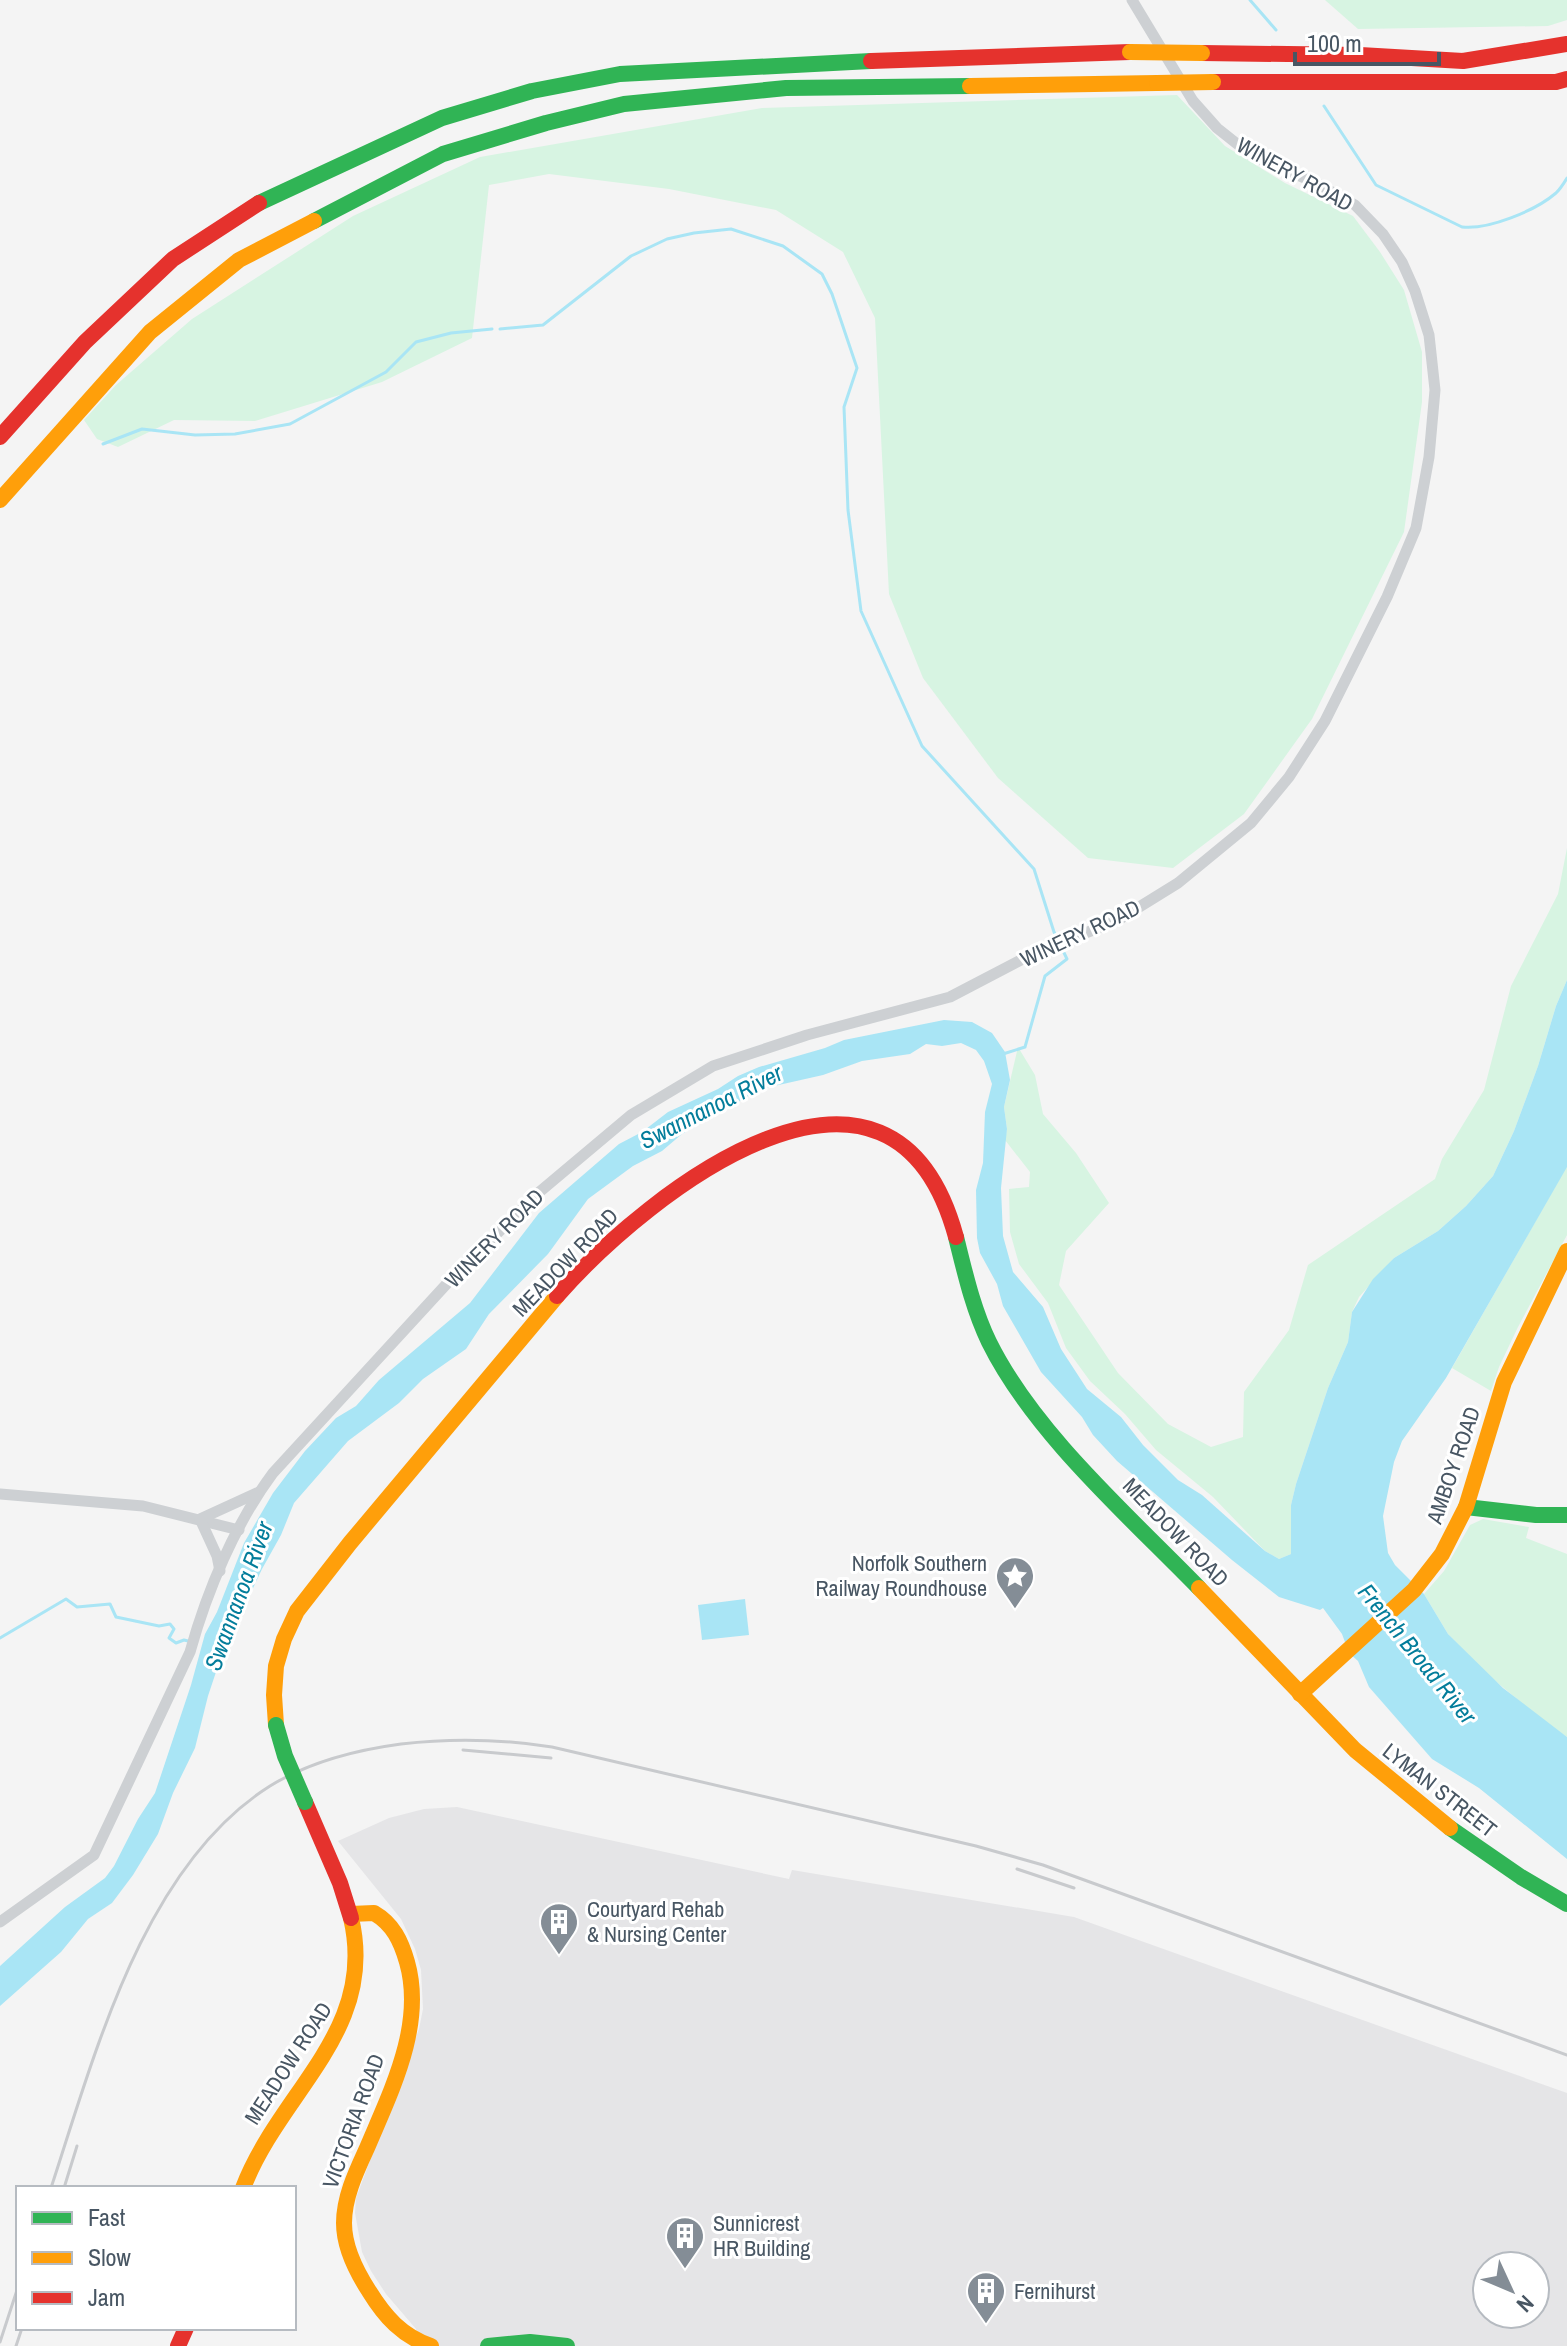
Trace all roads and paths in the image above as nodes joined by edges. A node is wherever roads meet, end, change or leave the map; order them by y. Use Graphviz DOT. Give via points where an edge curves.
graph roads {
  1 [pos="1132,0"];
  2 [pos="1567,44"];
  3 [pos="1567,79"];
  4 [pos="0,437"];
  5 [pos="0,500"];
  6 [pos="1567,1251"];
  7 [pos="259,1492"];
  8 [pos="0,1494"];
  9 [pos="1466,1507"];
  10 [pos="1567,1515"];
  11 [pos="200,1519"];
  12 [pos="239,1530"];
  13 [pos="220,1572"];
  14 [pos="1271,1665"];
  15 [pos="1325,1670"];
  16 [pos="1300,1694"];
  17 [pos="1567,1904"];
  18 [pos="351,1914"];
  19 [pos="0,1922"];
  20 [pos="244,2186"];
  21 [pos="431,2346"];
  22 [pos="488,2346"];
  23 [pos="567,2346"];
  1 -- 7 [label="street, WINERY ROAD" via="1193,101 1217,128 1251,155 1355,205 1383,234 1415,291 1429,335 1435,390 1429,457 1416,528 1349,676 1289,777 1251,823 1178,883 1115,922 1042,949 950,997 713,1066 631,1115 537,1194 453,1277"];
  2 -- 4 [label="main road, bridge" via="1463,61 1130,52 945,57 620,74 532,91 442,118 264,200 173,259 85,342"];
  3 -- 5 [label="main road, bridge" via="786,88 639,103 546,123 443,154 239,260 150,332"];
  6 -- 9 [label="main road, AMBOY ROAD" via="1504,1382"];
  7 -- 11 [label="street"];
  7 -- 12 [label="street, WINERY ROAD"];
  8 -- 11 [label="street" via="143,1506"];
  9 -- 10 [label="main road"];
  9 -- 15 [label="main road, AMBOY ROAD" via="1436,1563 1414,1590"];
  11 -- 12 [label="street"];
  11 -- 13 [label="street"];
  12 -- 13 [label="street, WINERY ROAD"];
  13 -- 19 [label="street, WINERY ROAD" via="190,1652 94,1855"];
  14 -- 15 [label="main road" via="1295,1675"];
  14 -- 16 [label="main road, MEADOW ROAD"];
  14 -- 18 [label="main road, MEADOW ROAD, bridge" via="1024,1400 982,1326 946,1206 920,1162 900,1145 850,1124 786,1129 684,1185 639,1217 578,1274 297,1611 275,1665 276,1725"];
  15 -- 16 [label="main road, AMBOY ROAD"];
  16 -- 17 [label="main road, LYMAN STREET" via="1431,1815"];
  18 -- 20 [label="main road, MEADOW ROAD" via="358,1965 350,2007 330,2046 261,2147"];
  18 -- 21 [label="main road, VICTORIA ROAD" via="374,1913 394,1929 410,1968 414,2002 393,2079 348,2193 345,2233 357,2272 380,2309 405,2335"];
  22 -- 23 [label="main road"];
}
